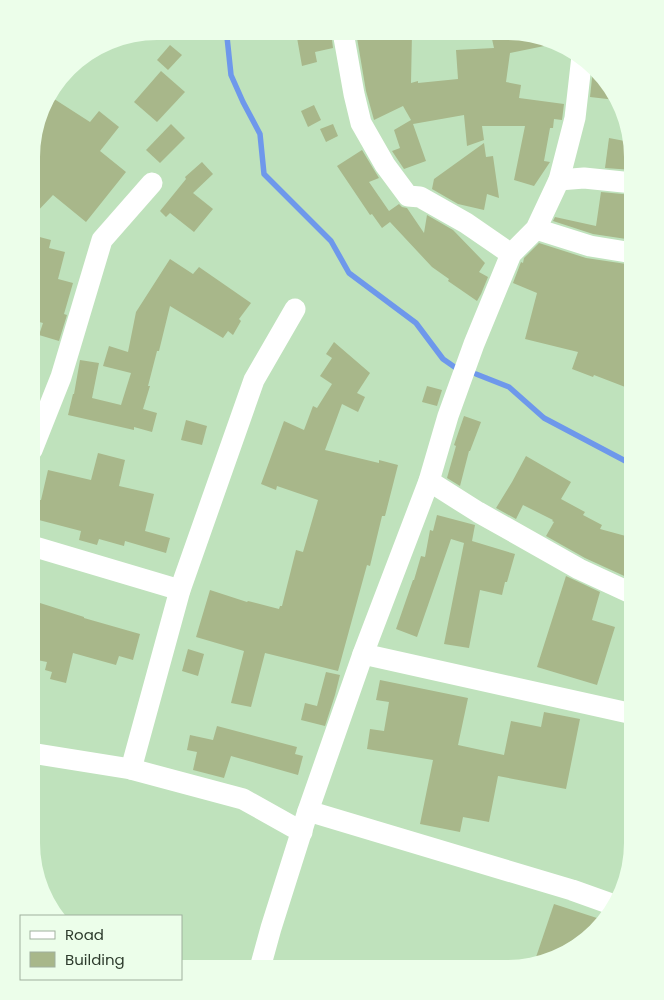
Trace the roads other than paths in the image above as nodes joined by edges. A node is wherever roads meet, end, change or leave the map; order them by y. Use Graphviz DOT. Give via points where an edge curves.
graph roads {
  1 [pos="344,40"];
  2 [pos="581,66"];
  3 [pos="559,180"];
  4 [pos="624,182"];
  5 [pos="152,184"];
  6 [pos="536,229"];
  7 [pos="624,252"];
  8 [pos="511,254"];
  9 [pos="296,309"];
  10 [pos="40,429"];
  11 [pos="429,481"];
  12 [pos="40,548"];
  13 [pos="180,590"];
  14 [pos="624,590"];
  15 [pos="363,654"];
  16 [pos="624,712"];
  17 [pos="40,754"];
  18 [pos="131,769"];
  19 [pos="308,811"];
  20 [pos="302,832"];
  21 [pos="607,903"];
  22 [pos="262,960"];
  1 -- 8 [label="street" via="361,123 385,165 408,196 420,197"];
  2 -- 3 [label="street" via="575,118"];
  3 -- 4 [label="street" via="584,178"];
  3 -- 6 [label="street"];
  5 -- 10 [label="street" via="102,240 60,377"];
  6 -- 7 [label="street" via="590,246"];
  6 -- 8 [label="street"];
  8 -- 11 [label="street" via="467,362"];
  9 -- 13 [label="street" via="254,380"];
  11 -- 14 [label="street" via="579,569"];
  11 -- 15 [label="street"];
  12 -- 13 [label="street"];
  13 -- 18 [label="street"];
  15 -- 16 [label="street"];
  15 -- 19 [label="street"];
  17 -- 18 [label="street"];
  18 -- 20 [label="street" via="243,800"];
  19 -- 20 [label="street"];
  19 -- 21 [label="street"];
  20 -- 22 [label="street"];
}
